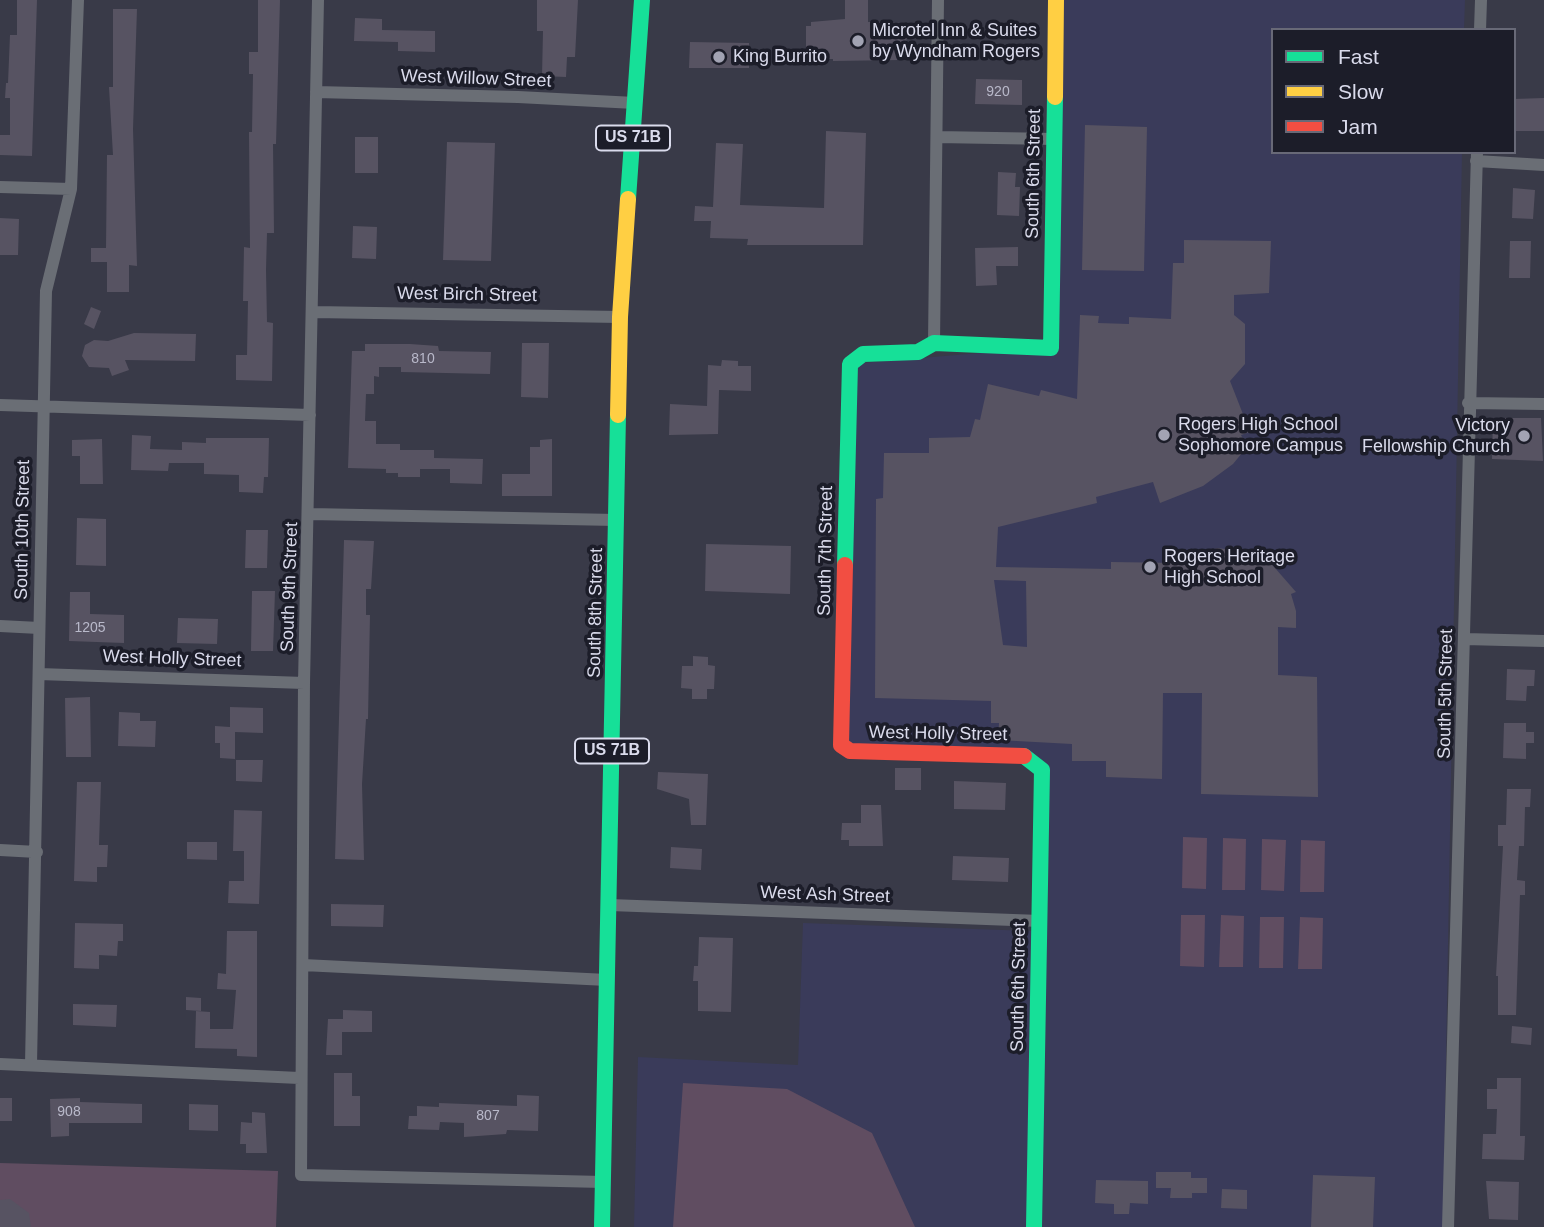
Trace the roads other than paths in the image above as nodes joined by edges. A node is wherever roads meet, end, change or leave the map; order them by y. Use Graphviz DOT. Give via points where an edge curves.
graph roads {
  1 [pos="78,0"];
  2 [pos="318,0"];
  3 [pos="642,0"];
  4 [pos="938,0"];
  5 [pos="1056,0"];
  6 [pos="1481,0"];
  7 [pos="1480,28"];
  8 [pos="316,92"];
  9 [pos="635,103"];
  10 [pos="937,137"];
  11 [pos="1054,139"];
  12 [pos="1477,157"];
  13 [pos="1544,165"];
  14 [pos="0,187"];
  15 [pos="71,188"];
  16 [pos="314,312"];
  17 [pos="620,317"];
  18 [pos="934,343"];
  19 [pos="1468,403"];
  20 [pos="1544,404"];
  21 [pos="0,405"];
  22 [pos="43,407"];
  23 [pos="310,415"];
  24 [pos="310,514"];
  25 [pos="616,520"];
  26 [pos="0,626"];
  27 [pos="39,628"];
  28 [pos="1465,639"];
  29 [pos="1544,641"];
  30 [pos="39,674"];
  31 [pos="304,683"];
  32 [pos="850,751"];
  33 [pos="1025,756"];
  34 [pos="0,850"];
  35 [pos="37,852"];
  36 [pos="610,905"];
  37 [pos="1040,921"];
  38 [pos="303,965"];
  39 [pos="607,979"];
  40 [pos="0,1063"];
  41 [pos="30,1064"];
  42 [pos="299,1078"];
  43 [pos="603,1182"];
  44 [pos="602,1227"];
  45 [pos="1034,1227"];
  46 [pos="1448,1227"];
  1 -- 15 [label="street, South 10th Street"];
  2 -- 8 [label="street, South 9th Street"];
  3 -- 9 [label="street, South 8th Street / US 71B"];
  4 -- 10 [label="street"];
  5 -- 11 [label="street, South 6th Street"];
  6 -- 7 [label="street"];
  8 -- 9 [label="street, West Willow Street"];
  8 -- 16 [label="street, South 9th Street"];
  9 -- 17 [label="street, South 8th Street / US 71B"];
  10 -- 11 [label="street"];
  10 -- 18 [label="street"];
  11 -- 18 [label="street, South 6th Street" via="1051,348"];
  12 -- 13 [label="street"];
  12 -- 19 [label="street, South 5th Street"];
  14 -- 15 [label="street"];
  15 -- 22 [label="street, South 10th Street" via="46,291"];
  16 -- 17 [label="street, West Birch Street"];
  16 -- 23 [label="street, South 9th Street"];
  17 -- 25 [label="street, South 8th Street / US 71B"];
  18 -- 32 [label="street, South 7th Street" via="918,352 863,354 850,364 841,745"];
  19 -- 20 [label="street"];
  19 -- 28 [label="street, South 5th Street"];
  21 -- 22 [label="street"];
  22 -- 23 [label="street"];
  22 -- 27 [label="street, South 10th Street"];
  23 -- 24 [label="street, South 9th Street"];
  24 -- 25 [label="street"];
  24 -- 31 [label="street, South 9th Street"];
  25 -- 36 [label="street, South 8th Street / US 71B"];
  26 -- 27 [label="street"];
  27 -- 30 [label="street, South 10th Street"];
  28 -- 29 [label="street"];
  28 -- 46 [label="street, South 5th Street"];
  30 -- 31 [label="street, West Holly Street"];
  30 -- 35 [label="street, South 10th Street"];
  31 -- 38 [label="street, South 9th Street"];
  32 -- 33 [label="street, West Holly Street"];
  33 -- 37 [label="street, South 6th Street" via="1042,770"];
  34 -- 35 [label="street"];
  35 -- 41 [label="street, South 10th Street"];
  36 -- 37 [label="street, West Ash Street"];
  36 -- 39 [label="street, South 8th Street / US 71B"];
  37 -- 45 [label="street, South 6th Street"];
  38 -- 39 [label="street"];
  38 -- 42 [label="street, South 9th Street"];
  39 -- 43 [label="street, South 8th Street / US 71B"];
  40 -- 41 [label="street"];
  41 -- 42 [label="street"];
  42 -- 43 [label="street, South 9th Street" via="301,1175"];
  43 -- 44 [label="street, South 8th Street / US 71B"];
}
